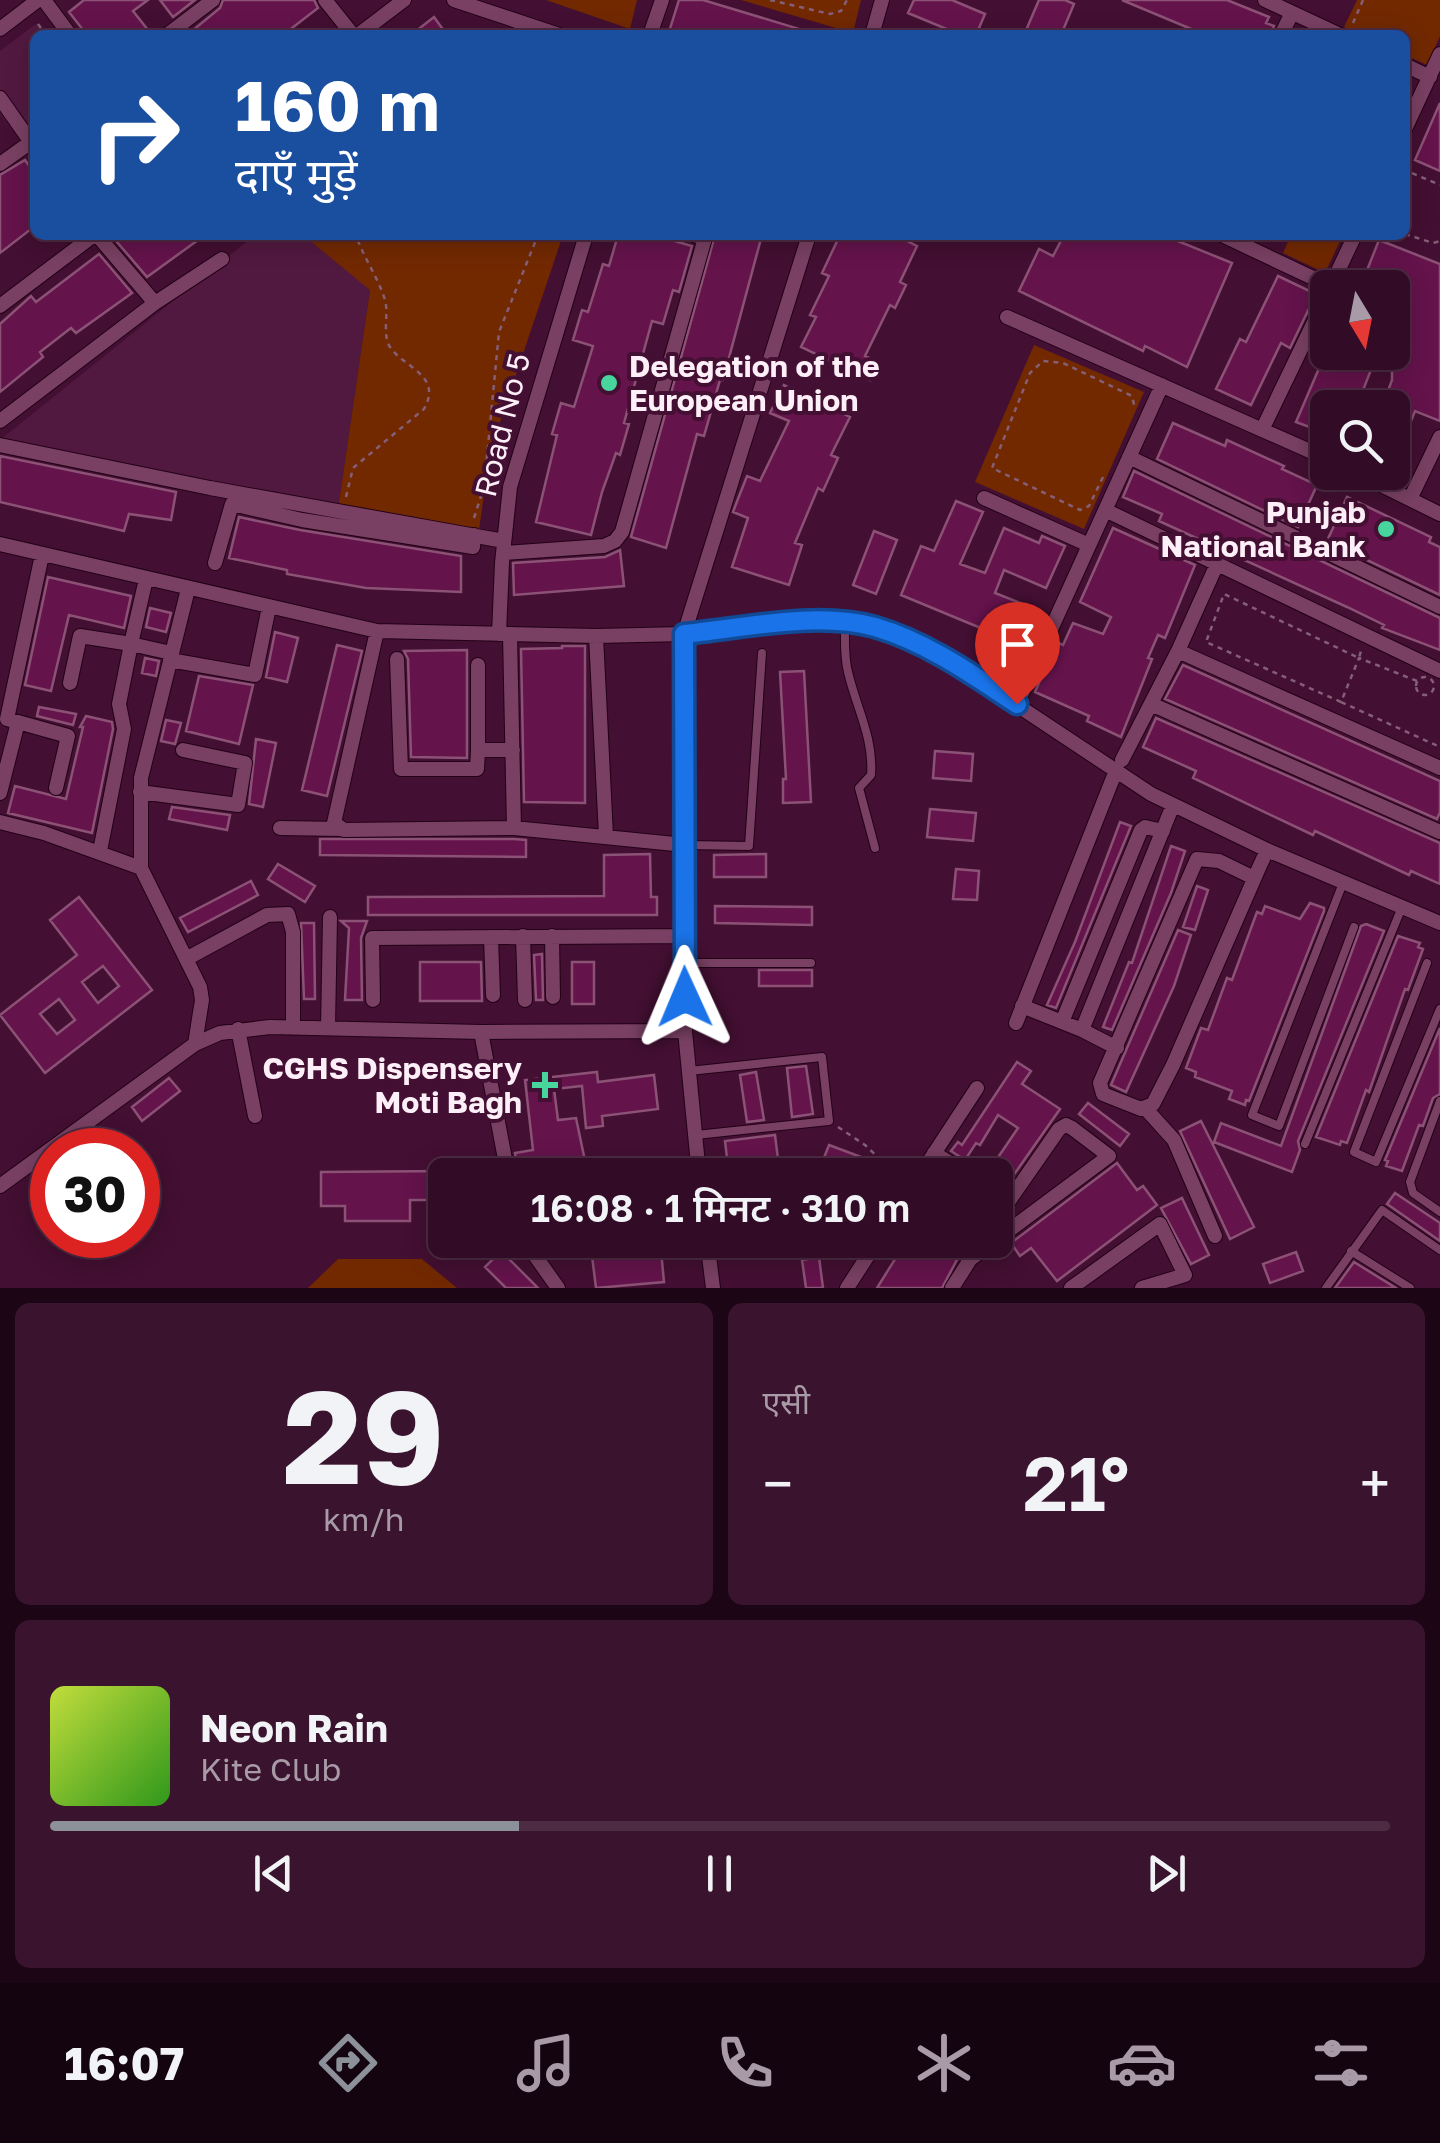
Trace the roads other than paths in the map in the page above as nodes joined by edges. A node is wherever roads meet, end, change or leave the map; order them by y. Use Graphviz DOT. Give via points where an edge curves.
graph roads {
  1 [pos="41,0"];
  2 [pos="213,0"];
  3 [pos="325,0"];
  4 [pos="404,0"];
  5 [pos="454,0"];
  6 [pos="662,0"];
  7 [pos="882,0"];
  8 [pos="1265,0"];
  9 [pos="1292,12"];
  10 [pos="0,29"];
  11 [pos="66,30"];
  12 [pos="174,30"];
  13 [pos="351,30"];
  14 [pos="362,30"];
  15 [pos="543,30"];
  16 [pos="652,30"];
  17 [pos="873,30"];
  18 [pos="1283,30"];
  19 [pos="1330,30"];
  20 [pos="1440,54"];
  21 [pos="1410,67"];
  22 [pos="1430,76"];
  23 [pos="0,98"];
  24 [pos="1410,118"];
  25 [pos="30,141"];
  26 [pos="30,147"];
  27 [pos="0,164"];
  28 [pos="88,240"];
  29 [pos="99,240"];
  30 [pos="584,240"];
  31 [pos="701,240"];
  32 [pos="807,240"];
  33 [pos="1232,240"];
  34 [pos="1352,240"];
  35 [pos="222,259"];
  36 [pos="1338,270"];
  37 [pos="1310,279"];
  38 [pos="155,303"];
  39 [pos="0,306"];
  40 [pos="1007,317"];
  41 [pos="1310,330"];
  42 [pos="1162,384"];
  43 [pos="0,421"];
  44 [pos="1264,428"];
  45 [pos="1440,438"];
  46 [pos="0,446"];
  47 [pos="1310,450"];
  48 [pos="1129,458"];
  49 [pos="1392,490"];
  50 [pos="984,498"];
  51 [pos="1410,499"];
  52 [pos="1105,510"];
  53 [pos="1440,514"];
  54 [pos="473,530"];
  55 [pos="1089,545"];
  56 [pos="0,546"];
  57 [pos="503,547"];
  58 [pos="42,554"];
  59 [pos="215,564"];
  60 [pos="1217,564"];
  61 [pos="146,579"];
  62 [pos="188,589"];
  63 [pos="269,607"];
  64 [pos="1440,607"];
  65 [pos="845,624"];
  66 [pos="377,631"];
  67 [pos="505,634"];
  68 [pos="684,634"];
  69 [pos="596,636"];
  70 [pos="130,644"];
  71 [pos="1178,651"];
  72 [pos="762,653"];
  73 [pos="170,657"];
  74 [pos="397,659"];
  75 [pos="478,665"];
  76 [pos="1440,670"];
  77 [pos="70,684"];
  78 [pos="1022,693"];
  79 [pos="1151,704"];
  80 [pos="8,719"];
  81 [pos="124,734"];
  82 [pos="150,738"];
  83 [pos="182,750"];
  84 [pos="478,750"];
  85 [pos="512,750"];
  86 [pos="1119,767"];
  87 [pos="1440,768"];
  88 [pos="56,788"];
  89 [pos="140,792"];
  90 [pos="0,793"];
  91 [pos="1173,805"];
  92 [pos="0,822"];
  93 [pos="280,828"];
  94 [pos="514,828"];
  95 [pos="342,829"];
  96 [pos="1163,831"];
  97 [pos="1440,832"];
  98 [pos="606,836"];
  99 [pos="686,846"];
  100 [pos="875,848"];
  101 [pos="1266,850"];
  102 [pos="100,851"];
  103 [pos="141,868"];
  104 [pos="1254,878"];
  105 [pos="1343,883"];
  106 [pos="1402,907"];
  107 [pos="330,917"];
  108 [pos="1440,924"];
  109 [pos="1354,927"];
  110 [pos="491,936"];
  111 [pos="523,936"];
  112 [pos="552,936"];
  113 [pos="684,936"];
  114 [pos="186,958"];
  115 [pos="684,963"];
  116 [pos="810,963"];
  117 [pos="1427,963"];
  118 [pos="492,995"];
  119 [pos="553,997"];
  120 [pos="373,1000"];
  121 [pos="526,1000"];
  122 [pos="1022,1006"];
  123 [pos="1440,1010"];
  124 [pos="1062,1022"];
  125 [pos="1016,1024"];
  126 [pos="293,1028"];
  127 [pos="328,1028"];
  128 [pos="238,1030"];
  129 [pos="1082,1030"];
  130 [pos="685,1031"];
  131 [pos="482,1032"];
  132 [pos="195,1044"];
  133 [pos="1117,1048"];
  134 [pos="689,1071"];
  135 [pos="977,1088"];
  136 [pos="1440,1100"];
  137 [pos="1146,1109"];
  138 [pos="255,1116"];
  139 [pos="695,1136"];
  140 [pos="1305,1144"];
  141 [pos="934,1153"];
  142 [pos="505,1158"];
  143 [pos="697,1158"];
  144 [pos="931,1158"];
  145 [pos="942,1158"];
  146 [pos="0,1186"];
  147 [pos="1013,1194"];
  148 [pos="1440,1212"];
  149 [pos="1013,1227"];
  150 [pos="1215,1236"];
  151 [pos="1440,1250"];
  152 [pos="1351,1251"];
  153 [pos="537,1258"];
  154 [pos="709,1258"];
  155 [pos="866,1258"];
  156 [pos="971,1258"];
  157 [pos="968,1260"];
  158 [pos="558,1288"];
  159 [pos="713,1288"];
  160 [pos="847,1288"];
  161 [pos="952,1288"];
  162 [pos="1071,1288"];
  163 [pos="1142,1288"];
  164 [pos="1326,1288"];
  165 [pos="1410,1288"];
  1 -- 10 [label="street"];
  1 -- 11 [label="street"];
  2 -- 12 [label="street"];
  3 -- 13 [label="street"];
  4 -- 14 [label="street"];
  5 -- 15 [label="street"];
  6 -- 16 [label="street"];
  7 -- 17 [label="street"];
  8 -- 9 [label="street"];
  9 -- 18 [label="street"];
  9 -- 19 [label="street"];
  20 -- 22 [label="street"];
  21 -- 22 [label="street"];
  22 -- 24 [label="street"];
  23 -- 25 [label="street"];
  26 -- 27 [label="street"];
  28 -- 39 [label="street"];
  29 -- 38 [label="street"];
  30 -- 57 [label="street, Road No 5" via="510,486"];
  31 -- 57 [label="street" via="622,532 604,546"];
  32 -- 68 [label="street"];
  33 -- 37 [label="street"];
  34 -- 36 [label="street"];
  35 -- 38 [label="street"];
  38 -- 43 [label="street"];
  40 -- 42 [label="street"];
  41 -- 44 [label="street"];
  42 -- 44 [label="street"];
  42 -- 48 [label="street"];
  44 -- 47 [label="street"];
  45 -- 51 [label="street"];
  46 -- 54 [label="street"];
  48 -- 52 [label="street"];
  48 -- 64 [label="street"];
  49 -- 51 [label="street"];
  50 -- 55 [label="street"];
  51 -- 53 [label="street"];
  52 -- 55 [label="street"];
  52 -- 60 [label="street"];
  54 -- 57 [label="street"];
  54 -- 59 [label="street" via="473,547 232,504"];
  55 -- 78 [label="street"];
  56 -- 58 [label="street"];
  57 -- 67 [label="street, Road No 5"];
  58 -- 61 [label="street"];
  58 -- 80 [label="street"];
  60 -- 71 [label="street"];
  60 -- 76 [label="street"];
  61 -- 62 [label="street"];
  61 -- 70 [label="street"];
  62 -- 63 [label="street"];
  62 -- 73 [label="street"];
  63 -- 66 [label="street"];
  63 -- 73 [label="street" via="256,676"];
  65 -- 68 [label="street"];
  65 -- 86 [label="street" via="873,626 945,659"];
  65 -- 100 [label="lane" via="846,670 871,752 872,776 859,788"];
  66 -- 67 [label="street"];
  66 -- 95 [label="street" via="333,816"];
  67 -- 69 [label="street"];
  67 -- 85 [label="street, Road No 5"];
  68 -- 69 [label="street"];
  68 -- 99 [label="street"];
  69 -- 98 [label="street"];
  70 -- 73 [label="street"];
  70 -- 77 [label="street" via="80,636"];
  70 -- 81 [label="street" via="119,704"];
  71 -- 79 [label="street"];
  71 -- 87 [label="street"];
  72 -- 99 [label="lane" via="748,846"];
  73 -- 82 [label="street"];
  74 -- 84 [label="street" via="401,769 477,769"];
  75 -- 84 [label="street"];
  79 -- 86 [label="street"];
  79 -- 97 [label="street"];
  80 -- 88 [label="street" via="68,736"];
  80 -- 90 [label="street"];
  81 -- 82 [label="street"];
  81 -- 102 [label="street"];
  82 -- 89 [label="street"];
  83 -- 89 [label="street" via="245,763 238,805"];
  84 -- 85 [label="street"];
  85 -- 94 [label="street, Road No 5"];
  86 -- 91 [label="street"];
  86 -- 122 [label="street"];
  89 -- 103 [label="street"];
  91 -- 96 [label="street"];
  91 -- 101 [label="street"];
  92 -- 102 [label="street"];
  93 -- 95 [label="street"];
  94 -- 95 [label="street"];
  94 -- 98 [label="street"];
  96 -- 124 [label="street" via="1140,830"];
  96 -- 129 [label="street"];
  98 -- 99 [label="street"];
  99 -- 113 [label="street"];
  101 -- 104 [label="street"];
  101 -- 105 [label="street"];
  102 -- 103 [label="street"];
  103 -- 114 [label="street"];
  104 -- 133 [label="street" via="1219,861 1197,859"];
  104 -- 137 [label="street" via="1173,1066"];
  105 -- 106 [label="street"];
  105 -- 109 [label="lane" via="1252,1115 1279,1126"];
  106 -- 108 [label="street"];
  106 -- 140 [label="lane"];
  107 -- 127 [label="street"];
  110 -- 111 [label="street"];
  110 -- 118 [label="street"];
  110 -- 120 [label="street" via="372,938"];
  111 -- 112 [label="street"];
  111 -- 121 [label="street"];
  112 -- 113 [label="street"];
  112 -- 119 [label="street"];
  113 -- 115 [label="street"];
  114 -- 126 [label="street" via="267,915 288,914"];
  114 -- 132 [label="street" via="202,1000"];
  115 -- 116 [label="lane"];
  115 -- 130 [label="street"];
  117 -- 123 [label="lane" via="1354,1152 1376,1162"];
  122 -- 124 [label="street"];
  122 -- 125 [label="street"];
  124 -- 129 [label="street"];
  126 -- 127 [label="street"];
  126 -- 128 [label="street"];
  127 -- 131 [label="street"];
  128 -- 132 [label="street"];
  128 -- 138 [label="street"];
  129 -- 133 [label="street"];
  130 -- 131 [label="street"];
  130 -- 134 [label="street"];
  131 -- 142 [label="street"];
  132 -- 146 [label="street"];
  133 -- 137 [label="street" via="1100,1090"];
  134 -- 139 [label="street"];
  134 -- 139 [label="lane" via="822,1057 829,1121"];
  135 -- 141 [label="street"];
  136 -- 148 [label="lane" via="1410,1182 1413,1193"];
  137 -- 150 [label="street" via="1174,1140"];
  139 -- 143 [label="street"];
  141 -- 144 [label="street"];
  141 -- 145 [label="street"];
  147 -- 149 [label="street" via="1066,1126 1108,1156"];
  151 -- 152 [label="lane" via="1382,1210"];
  152 -- 164 [label="lane"];
  152 -- 165 [label="lane"];
  153 -- 158 [label="street"];
  154 -- 159 [label="street"];
  155 -- 160 [label="street"];
  156 -- 157 [label="street"];
  157 -- 161 [label="street"];
  162 -- 163 [label="street" via="1160,1224 1185,1275"];
}
